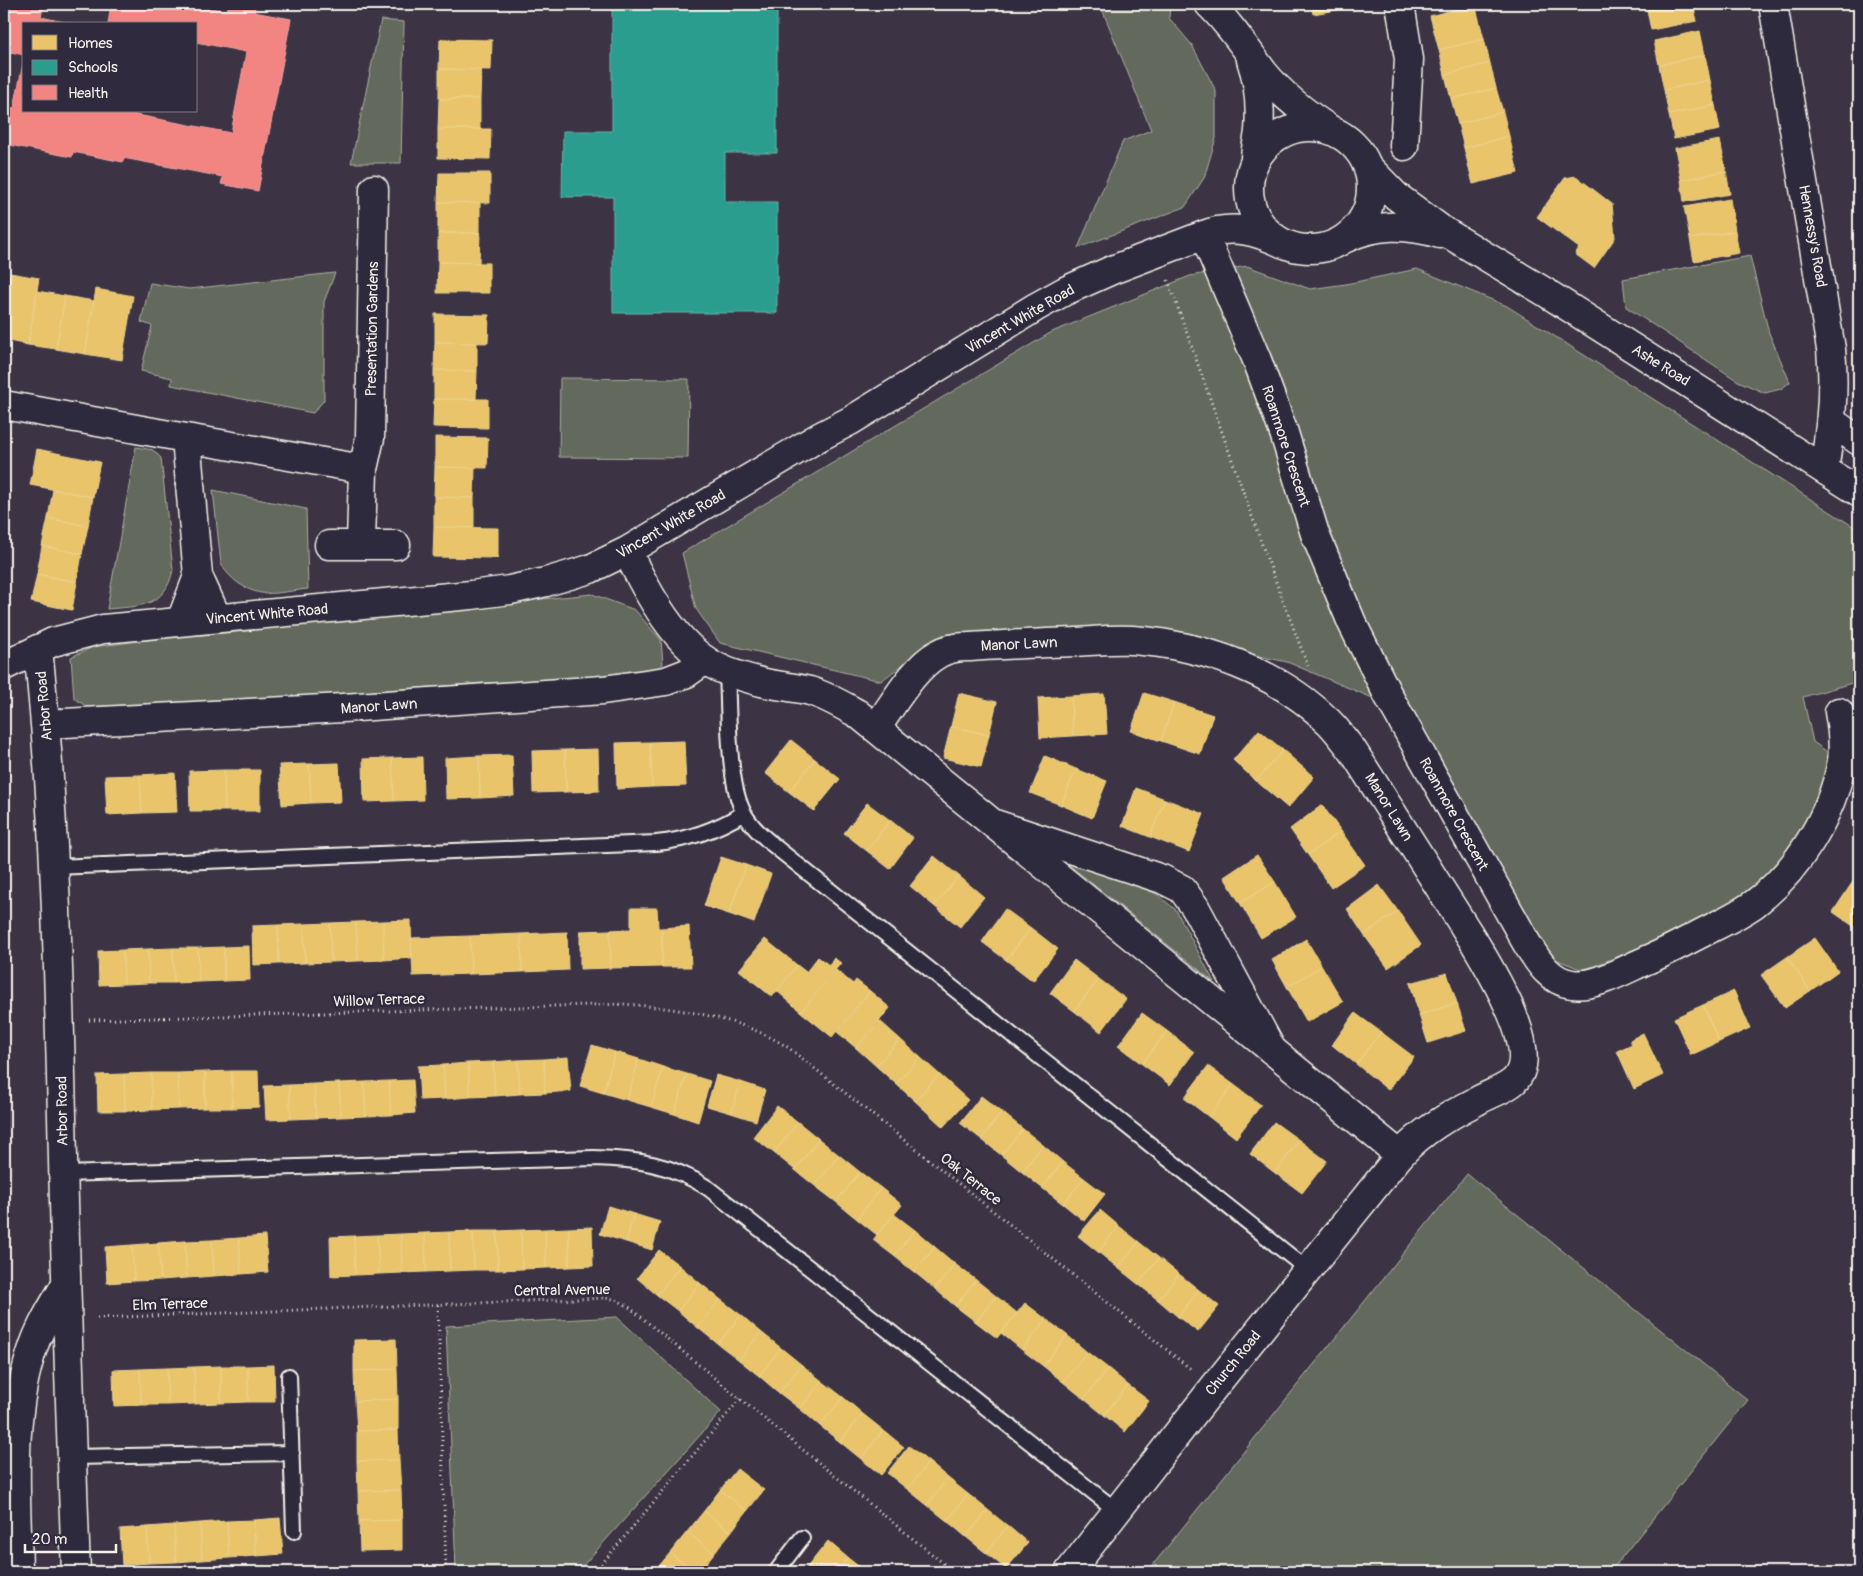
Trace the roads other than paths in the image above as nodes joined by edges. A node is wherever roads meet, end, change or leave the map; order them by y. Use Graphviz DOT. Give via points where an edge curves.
graph roads {
  1 [pos="1209,4"];
  2 [pos="1400,4"];
  3 [pos="1773,4"];
  4 [pos="1244,45"];
  5 [pos="1332,130"];
  6 [pos="1404,146"];
  7 [pos="1367,166"];
  8 [pos="1252,172"];
  9 [pos="374,189"];
  10 [pos="1204,235"];
  11 [pos="1341,240"];
  12 [pos="1460,242"];
  13 [pos="1284,244"];
  14 [pos="4,405"];
  15 [pos="1832,421"];
  16 [pos="186,438"];
  17 [pos="1859,441"];
  18 [pos="362,469"];
  19 [pos="1824,469"];
  20 [pos="1859,492"];
  21 [pos="396,545"];
  22 [pos="329,546"];
  23 [pos="361,546"];
  24 [pos="627,552"];
  25 [pos="198,576"];
  26 [pos="217,618"];
  27 [pos="181,621"];
  28 [pos="38,649"];
  29 [pos="4,666"];
  30 [pos="716,666"];
  31 [pos="1839,712"];
  32 [pos="46,724"];
  33 [pos="876,728"];
  34 [pos="744,813"];
  35 [pos="994,824"];
  36 [pos="54,867"];
  37 [pos="1272,1050"];
  38 [pos="1400,1155"];
  39 [pos="63,1174"];
  40 [pos="1308,1270"];
  41 [pos="66,1284"];
  42 [pos="290,1376"];
  43 [pos="292,1453"];
  44 [pos="72,1457"];
  45 [pos="1117,1510"];
  46 [pos="294,1531"];
  47 [pos="802,1538"];
  48 [pos="18,1572"];
  49 [pos="76,1572"];
  50 [pos="776,1572"];
  51 [pos="1069,1572"];
  1 -- 4 [label="street"];
  2 -- 6 [label="street" via="1409,59"];
  3 -- 15 [label="street, Hennessy's Road" via="1828,328 1833,369"];
  4 -- 5 [label="street" via="1286,96"];
  4 -- 8 [label="street" via="1254,69 1260,101"];
  5 -- 7 [label="street" via="1354,144"];
  5 -- 8 [label="street" via="1294,128 1271,140 1262,148"];
  7 -- 11 [label="street" via="1369,203 1359,224"];
  7 -- 12 [label="street, Ashe Road" via="1409,207"];
  8 -- 10 [label="street" via="1225,220"];
  8 -- 13 [label="street" via="1251,208 1273,238"];
  9 -- 18 [label="street, Presentation Gardens" via="370,438"];
  10 -- 13 [label="street, Vincent White Road" via="1242,229"];
  10 -- 24 [label="street, Vincent White Road" via="1088,281 1036,308"];
  10 -- 31 [label="street, Roanmore Crescent" via="1257,360 1284,433 1315,534 1352,623 1389,697 1526,942 1541,965 1558,980 1580,985 1653,958 1725,921 1770,890 1800,855 1829,801 1842,760"];
  11 -- 12 [label="street, Ashe Road" via="1362,231 1388,226 1432,232"];
  11 -- 13 [label="street" via="1319,249"];
  12 -- 19 [label="street, Ashe Road" via="1545,292"];
  14 -- 16 [label="street"];
  15 -- 17 [label="street"];
  15 -- 19 [label="street, Hennessy's Road"];
  16 -- 18 [label="street"];
  16 -- 25 [label="street"];
  18 -- 23 [label="street, Presentation Gardens"];
  19 -- 20 [label="street, Ashe Road"];
  21 -- 23 [label="street"];
  22 -- 23 [label="street"];
  24 -- 26 [label="street, Vincent White Road" via="571,576 510,590"];
  24 -- 30 [label="street" via="663,615 691,648"];
  25 -- 26 [label="street"];
  25 -- 27 [label="street"];
  26 -- 27 [label="street, Vincent White Road"];
  27 -- 28 [label="street, Vincent White Road" via="92,631"];
  28 -- 29 [label="street, Vincent White Road"];
  28 -- 32 [label="street, Arbor Road"];
  30 -- 32 [label="street, Manor Lawn" via="666,681 603,690"];
  30 -- 33 [label="street" via="763,682 818,694 844,706"];
  30 -- 34 [label="lane" via="734,776"];
  32 -- 36 [label="street, Arbor Road"];
  33 -- 35 [label="street"];
  33 -- 38 [label="street, Manor Lawn" via="922,668 947,650 968,646 1112,640 1159,643 1223,659 1271,679 1317,711 1353,751 1476,945 1512,1014 1523,1052 1522,1068 1512,1082 1432,1127"];
  34 -- 36 [label="lane" via="697,836 656,843"];
  34 -- 40 [label="lane" via="778,849"];
  35 -- 37 [label="street"];
  35 -- 37 [label="street" via="1162,879 1182,889 1195,907"];
  36 -- 39 [label="street, Arbor Road"];
  37 -- 38 [label="street"];
  38 -- 40 [label="street, Church Road"];
  39 -- 41 [label="street, Arbor Road"];
  39 -- 45 [label="lane" via="594,1158 634,1160 665,1167 708,1188"];
  40 -- 45 [label="street, Church Road"];
  41 -- 44 [label="street, Arbor Road"];
  41 -- 48 [label="street" via="34,1346 20,1409 16,1478"];
  42 -- 43 [label="lane"];
  43 -- 44 [label="lane"];
  43 -- 46 [label="lane"];
  44 -- 49 [label="street, Arbor Road"];
  45 -- 51 [label="street, Church Road"];
  47 -- 50 [label="lane"];
}
